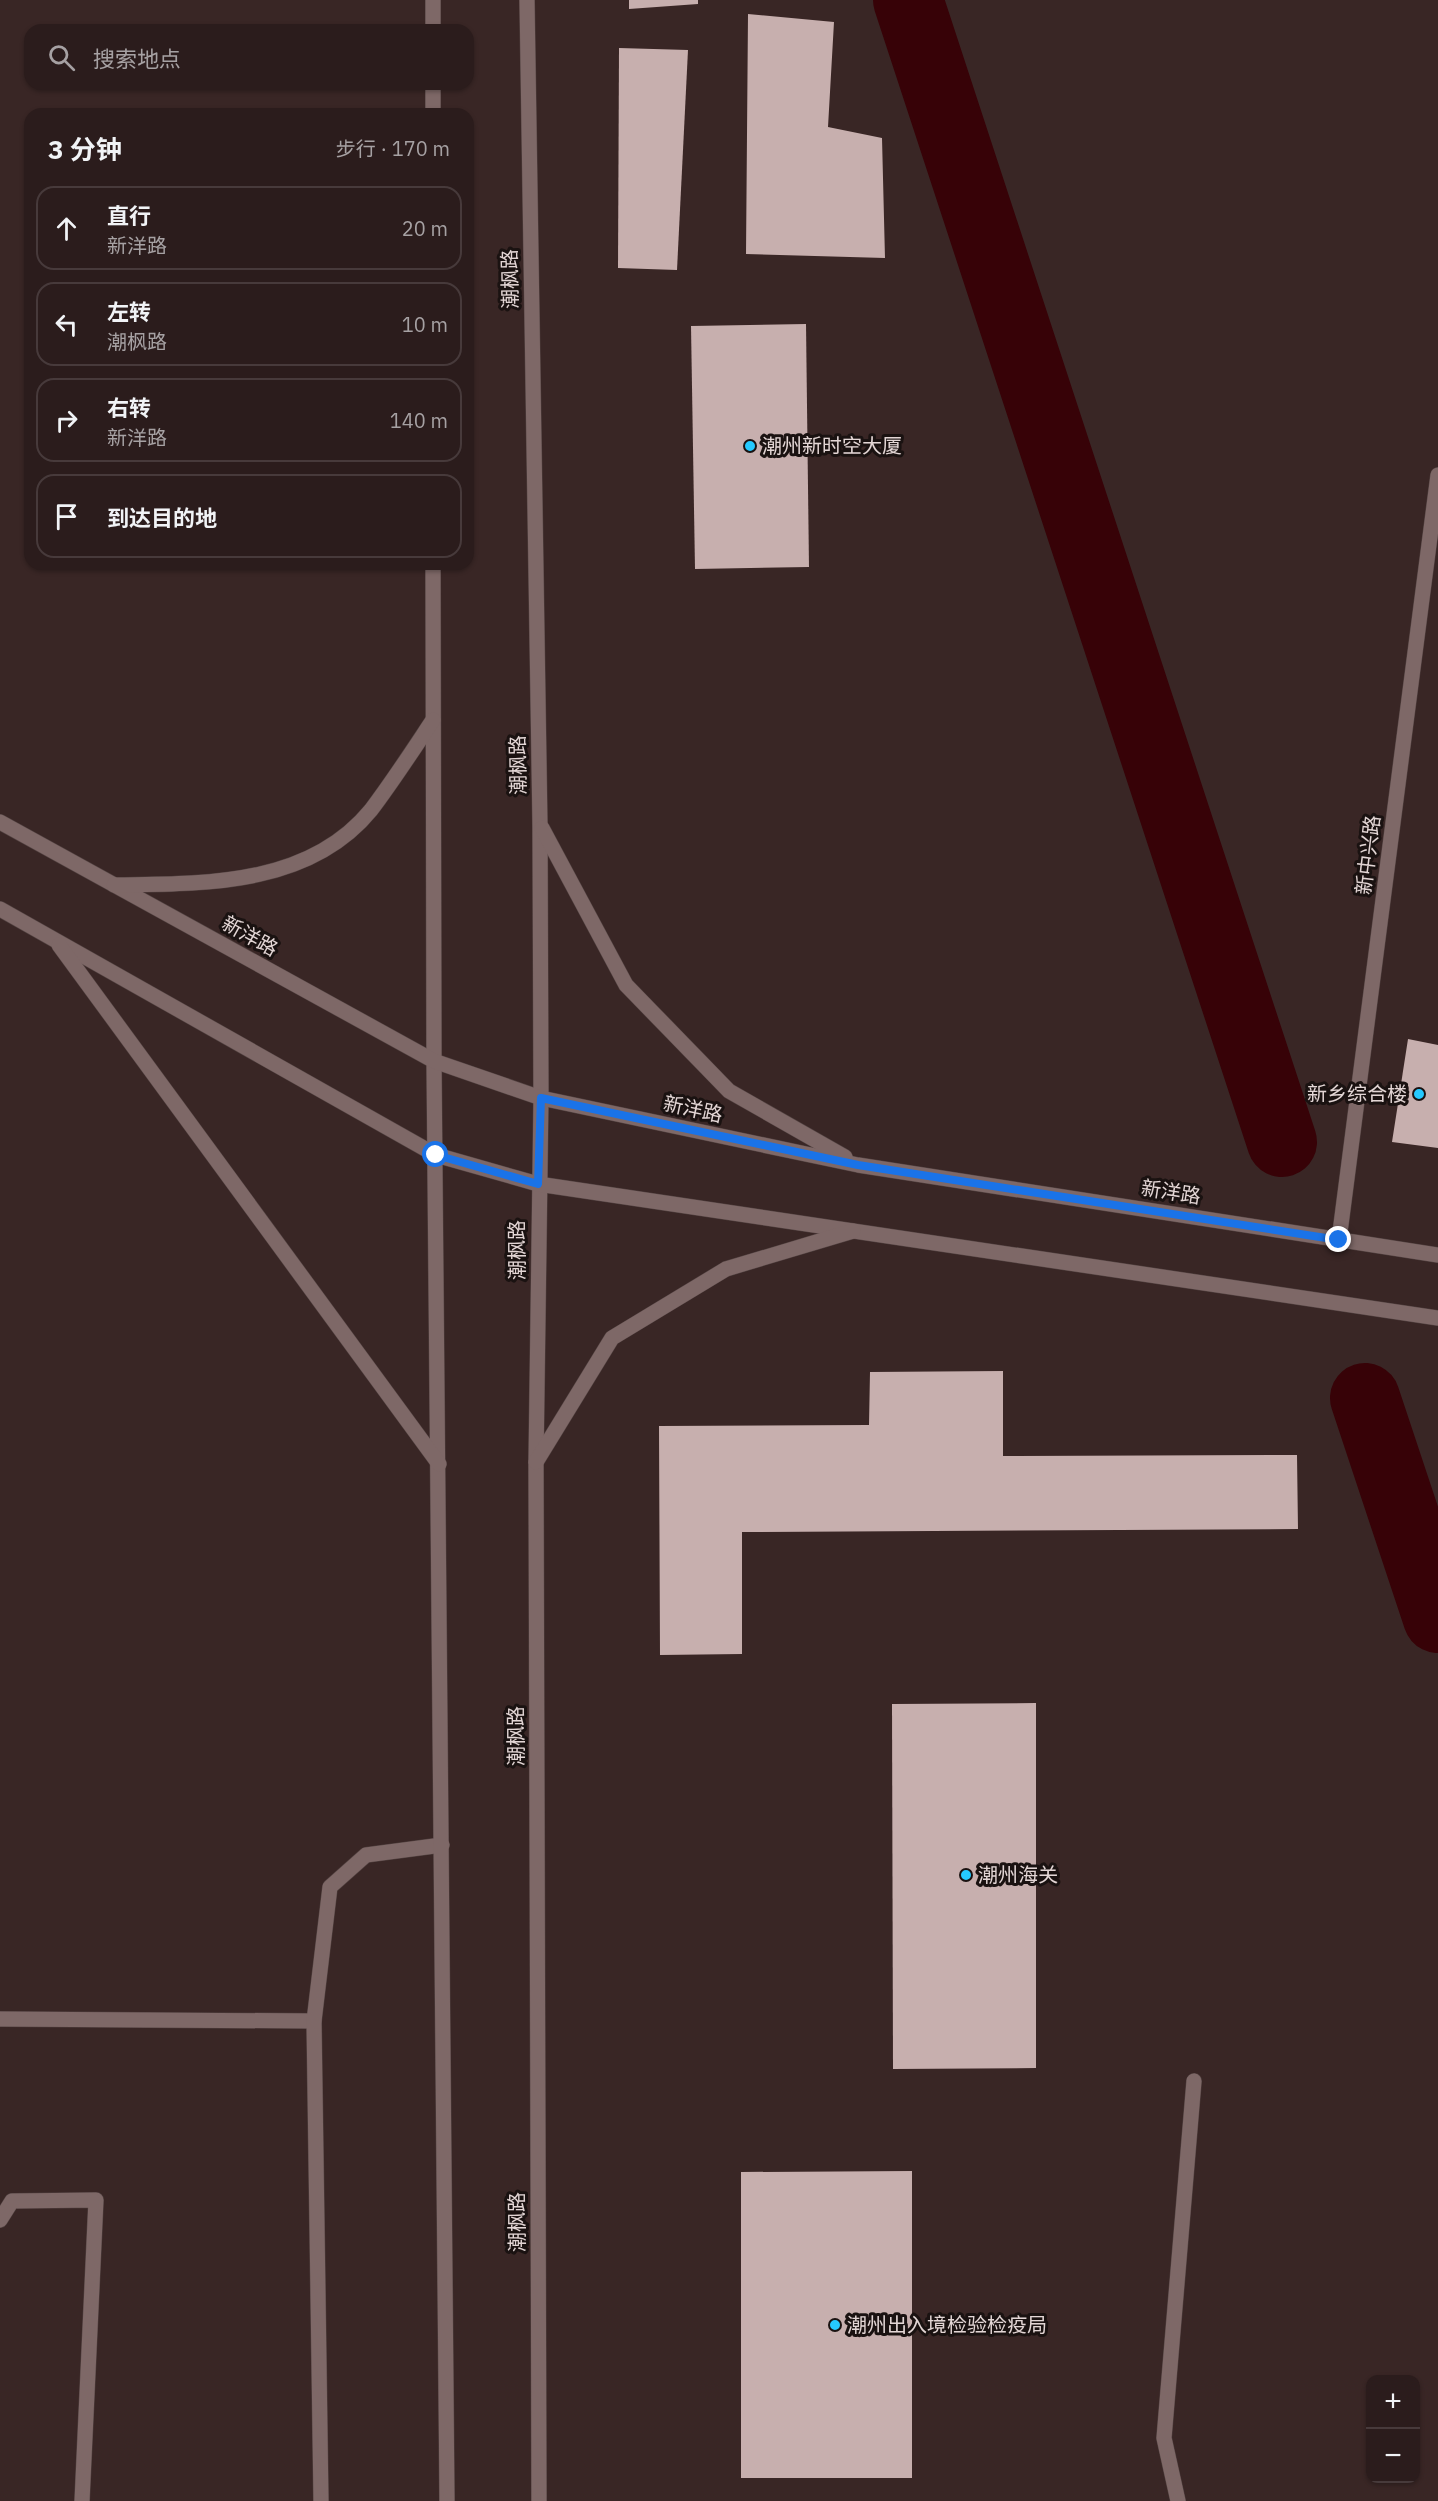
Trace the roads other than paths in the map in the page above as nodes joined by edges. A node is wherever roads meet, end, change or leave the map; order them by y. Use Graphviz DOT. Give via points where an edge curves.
graph roads {
  1 [pos="433,0"];
  2 [pos="527,0"];
  3 [pos="433,24"];
  4 [pos="433,90"];
  5 [pos="433,108"];
  6 [pos="1438,475"];
  7 [pos="1434,542"];
  8 [pos="433,570"];
  9 [pos="434,720"];
  10 [pos="0,822"];
  11 [pos="540,826"];
  12 [pos="113,885"];
  13 [pos="0,909"];
  14 [pos="55,940"];
  15 [pos="434,1061"];
  16 [pos="541,1098"];
  17 [pos="436,1155"];
  18 [pos="858,1165"];
  19 [pos="538,1184"];
  20 [pos="857,1230"];
  21 [pos="1339,1240"];
  22 [pos="1438,1255"];
  23 [pos="1438,1318"];
  24 [pos="536,1462"];
  25 [pos="439,1464"];
  26 [pos="442,1845"];
  27 [pos="0,2019"];
  28 [pos="314,2021"];
  29 [pos="1194,2081"];
  30 [pos="0,2220"];
  31 [pos="82,2501"];
  32 [pos="321,2501"];
  33 [pos="447,2501"];
  34 [pos="538,2501"];
  35 [pos="1178,2501"];
  1 -- 3 [label="main road"];
  2 -- 11 [label="main road, 潮枫路"];
  4 -- 5 [label="main road"];
  6 -- 7 [label="main road, 新中兴路"];
  7 -- 21 [label="main road, 新中兴路"];
  8 -- 9 [label="main road"];
  9 -- 12 [label="main road" via="370,811 325,851 273,873 190,885"];
  9 -- 15 [label="main road"];
  10 -- 12 [label="main road, 新洋路"];
  11 -- 16 [label="main road, 潮枫路"];
  11 -- 18 [label="main road" via="626,985 729,1091"];
  12 -- 15 [label="main road, 新洋路"];
  13 -- 14 [label="main road"];
  14 -- 17 [label="main road"];
  14 -- 25 [label="main road"];
  15 -- 16 [label="main road, 新洋路"];
  15 -- 17 [label="main road"];
  16 -- 18 [label="main road, 新洋路"];
  16 -- 19 [label="main road, 潮枫路"];
  17 -- 19 [label="main road"];
  17 -- 25 [label="main road"];
  18 -- 21 [label="main road, 新洋路"];
  19 -- 20 [label="main road"];
  19 -- 24 [label="main road, 潮枫路"];
  20 -- 23 [label="main road"];
  20 -- 24 [label="main road" via="726,1269 612,1338"];
  21 -- 22 [label="main road, 新洋路"];
  24 -- 34 [label="main road, 潮枫路"];
  25 -- 26 [label="main road"];
  26 -- 28 [label="main road" via="366,1855 330,1887"];
  26 -- 33 [label="main road"];
  27 -- 28 [label="main road"];
  28 -- 32 [label="main road"];
  29 -- 35 [label="main road" via="1164,2438"];
  30 -- 31 [label="main road" via="12,2200 96,2200"];
}
